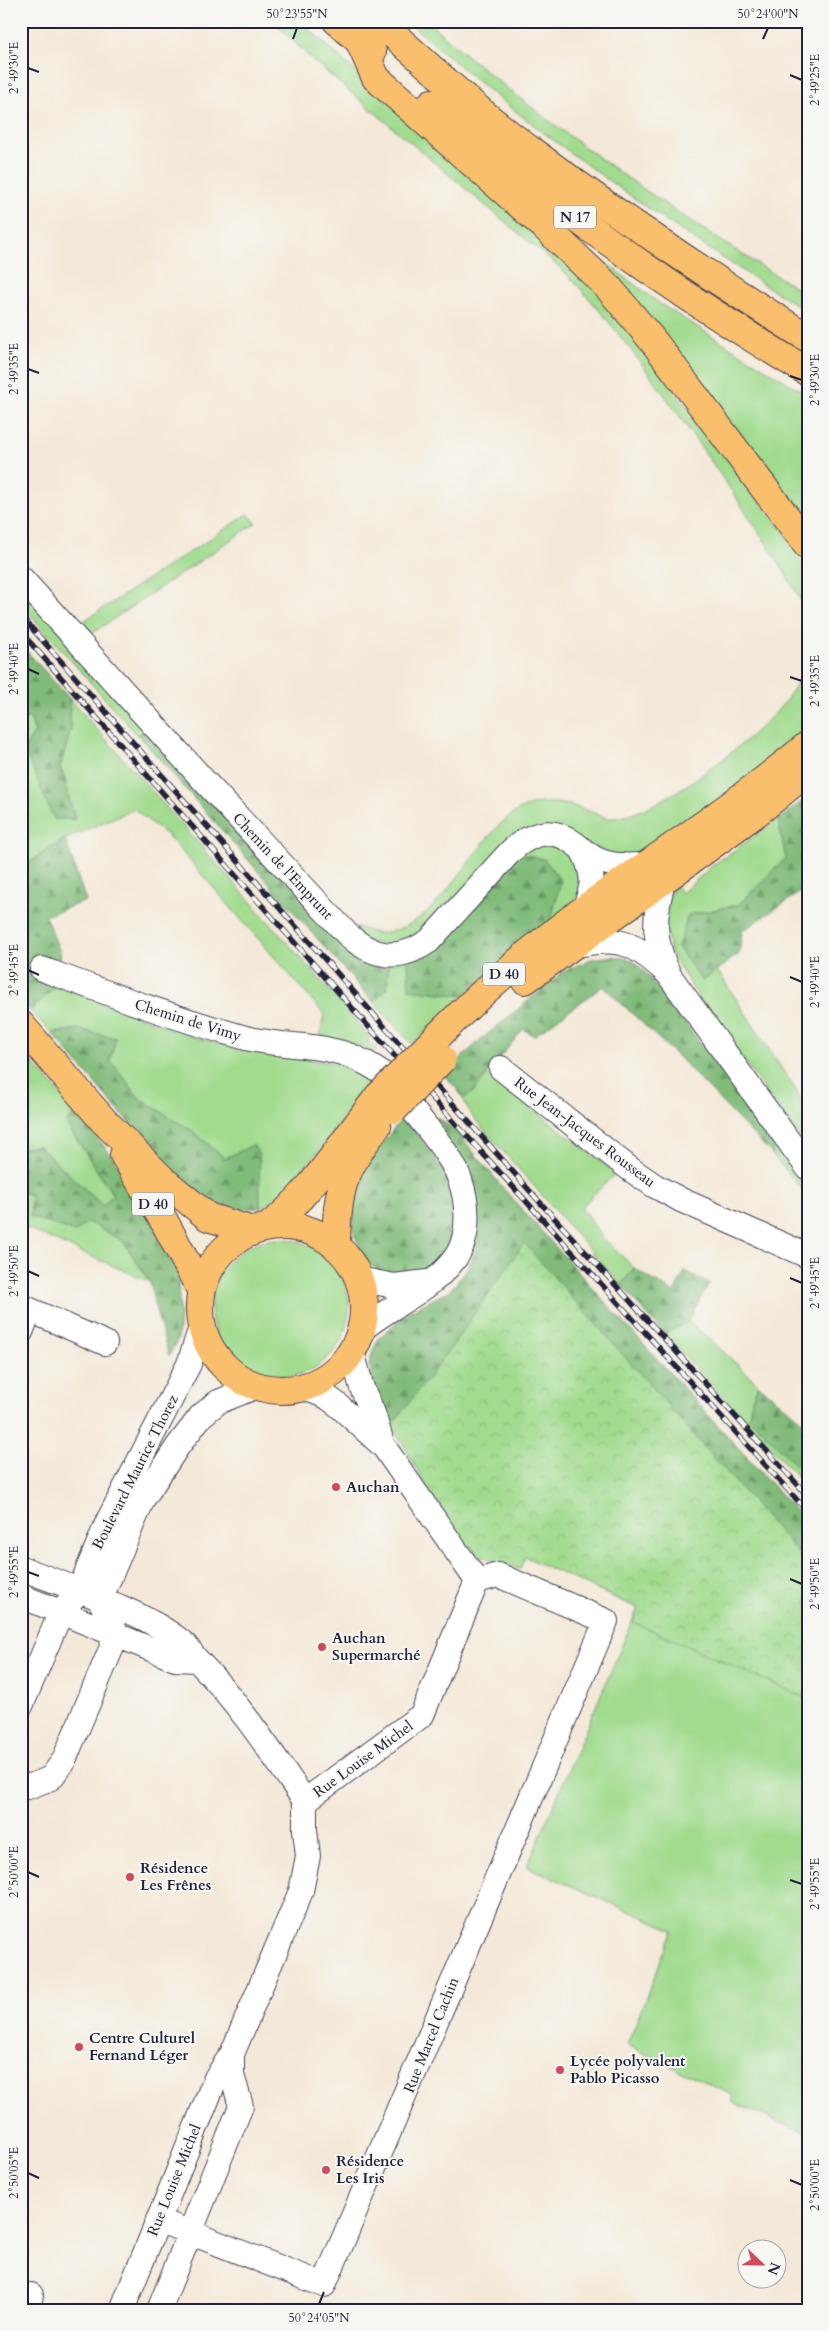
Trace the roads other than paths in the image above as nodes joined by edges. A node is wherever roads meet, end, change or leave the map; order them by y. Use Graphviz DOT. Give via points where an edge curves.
graph roads {
  1 [pos="337,21"];
  2 [pos="378,21"];
  3 [pos="359,40"];
  4 [pos="808,338"];
  5 [pos="808,372"];
  6 [pos="808,546"];
  7 [pos="21,578"];
  8 [pos="808,744"];
  9 [pos="808,772"];
  10 [pos="583,851"];
  11 [pos="656,873"];
  12 [pos="582,911"];
  13 [pos="569,946"];
  14 [pos="42,969"];
  15 [pos="669,975"];
  16 [pos="21,1025"];
  17 [pos="436,1051"];
  18 [pos="501,1068"];
  19 [pos="387,1103"];
  20 [pos="103,1120"];
  21 [pos="808,1168"];
  22 [pos="261,1229"];
  23 [pos="336,1246"];
  24 [pos="808,1256"];
  25 [pos="360,1279"];
  26 [pos="431,1282"];
  27 [pos="201,1290"];
  28 [pos="26,1308"];
  29 [pos="201,1327"];
  30 [pos="21,1332"];
  31 [pos="356,1341"];
  32 [pos="105,1342"];
  33 [pos="255,1387"];
  34 [pos="305,1388"];
  35 [pos="384,1447"];
  36 [pos="21,1568"];
  37 [pos="478,1580"];
  38 [pos="78,1591"];
  39 [pos="21,1596"];
  40 [pos="100,1600"];
  41 [pos="61,1612"];
  42 [pos="117,1635"];
  43 [pos="196,1660"];
  44 [pos="21,1706"];
  45 [pos="21,1784"];
  46 [pos="305,1801"];
  47 [pos="232,2054"];
  48 [pos="158,2220"];
  49 [pos="190,2232"];
  50 [pos="122,2310"];
  51 [pos="159,2310"];
  1 -- 3 [label="main road, N 17"];
  2 -- 4 [label="main road, N 17" via="533,153 647,233"];
  3 -- 5 [label="main road, N 17" via="518,173 628,257"];
  3 -- 6 [label="main road" via="376,78 543,225 608,287 654,342"];
  7 -- 10 [label="street, Chemin de l'Emprunt" via="333,920 369,951 402,953 429,941 509,853 533,834 557,834"];
  8 -- 11 [label="main road, D 40"];
  9 -- 11 [label="main road, D 40" via="756,813"];
  10 -- 11 [label="street, Chemin de l'Emprunt" via="608,863"];
  10 -- 12 [label="street" via="592,882 591,894"];
  11 -- 12 [label="main road, D 40"];
  11 -- 13 [label="main road, D 40"];
  11 -- 15 [label="street" via="655,926 659,953"];
  12 -- 17 [label="main road, D 40" via="499,978"];
  13 -- 15 [label="street" via="601,940 628,944 651,958"];
  13 -- 17 [label="main road, D 40"];
  14 -- 26 [label="street, Chemin de Vimy" via="158,1012 249,1038 338,1052 363,1061 384,1074 433,1135 459,1175 465,1198 467,1219 464,1238 457,1255"];
  15 -- 21 [label="street"];
  16 -- 20 [label="main road, D 40"];
  17 -- 19 [label="main road, D 40, bridge"];
  18 -- 24 [label="street, Rue Jean-Jacques Rousseau" via="655,1186"];
  19 -- 22 [label="main road, D 40" via="285,1214"];
  19 -- 23 [label="main road, D 40" via="342,1181 337,1207"];
  20 -- 22 [label="main road, D 40" via="164,1180 208,1216"];
  20 -- 27 [label="main road, D 40"];
  22 -- 23 [label="main road" via="286,1226 304,1229"];
  22 -- 27 [label="main road" via="235,1240 220,1254 208,1270"];
  23 -- 25 [label="main road" via="350,1259"];
  25 -- 26 [label="street" via="394,1286"];
  25 -- 31 [label="main road" via="364,1298"];
  26 -- 31 [label="street, Chemin de Vimy" via="380,1314"];
  27 -- 29 [label="main road"];
  28 -- 30 [label="street"];
  28 -- 32 [label="street"];
  29 -- 33 [label="main road" via="208,1348 221,1365 238,1379"];
  29 -- 38 [label="street, Boulevard Maurice Thorez" via="189,1364 108,1520"];
  31 -- 34 [label="main road" via="339,1368"];
  31 -- 35 [label="street" via="362,1388"];
  33 -- 34 [label="main road" via="274,1391"];
  33 -- 40 [label="street, Boulevard Maurice Thorez" via="218,1402 201,1416 178,1446 143,1499"];
  34 -- 35 [label="street" via="326,1396"];
  35 -- 37 [label="street"];
  36 -- 38 [label="street"];
  37 -- 46 [label="street, Rue Louise Michel" via="422,1715"];
  37 -- 49 [label="street, Rue Marcel Cachin" via="498,1575 606,1621 324,2286"];
  38 -- 40 [label="street"];
  38 -- 41 [label="street, Boulevard Maurice Thorez"];
  39 -- 41 [label="street"];
  40 -- 41 [label="street"];
  40 -- 42 [label="street"];
  40 -- 43 [label="street" via="162,1629 184,1643"];
  41 -- 42 [label="street"];
  41 -- 44 [label="street, Boulevard Maurice Thorez"];
  42 -- 43 [label="street" via="174,1660"];
  42 -- 45 [label="street" via="64,1760 51,1778 28,1787"];
  43 -- 46 [label="street" via="224,1688"];
  46 -- 47 [label="street, Rue Louise Michel" via="308,1856 301,1891"];
  47 -- 48 [label="street, Rue Louise Michel" via="216,2078"];
  47 -- 49 [label="street, Rue Louise Michel" via="232,2075 241,2106"];
  48 -- 49 [label="street, Rue Marcel Cachin"];
  48 -- 50 [label="street, Rue Louise Michel"];
  49 -- 51 [label="street, Rue Louise Michel"];
}
